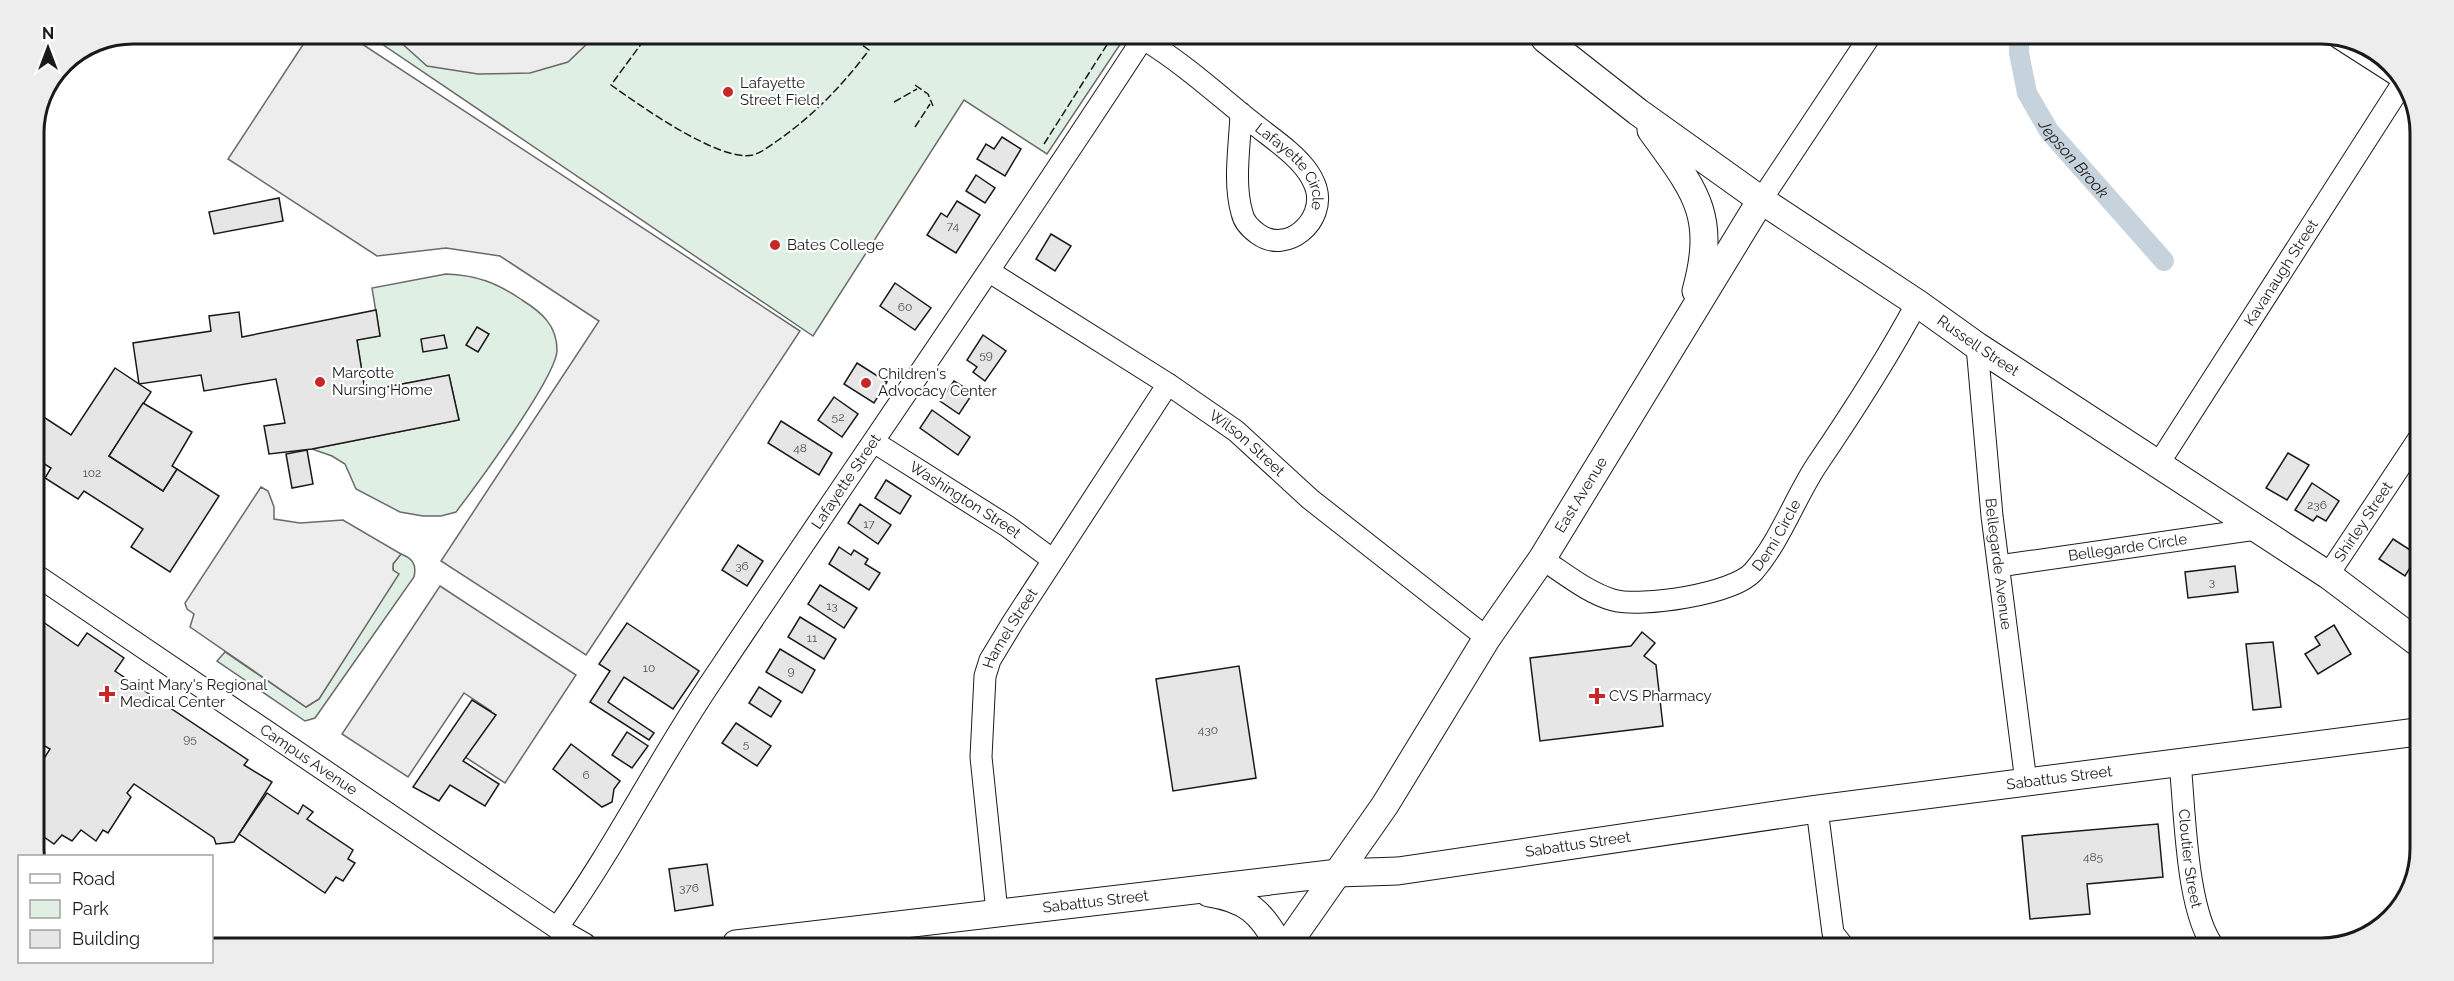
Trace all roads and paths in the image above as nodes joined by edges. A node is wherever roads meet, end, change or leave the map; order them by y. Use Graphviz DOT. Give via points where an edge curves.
graph roads {
  1 [pos="1140,43"];
  2 [pos="1148,43"];
  3 [pos="1550,43"];
  4 [pos="1865,43"];
  5 [pos="2398,87"];
  6 [pos="1638,112"];
  7 [pos="1241,113"];
  8 [pos="1761,200"];
  9 [pos="990,272"];
  10 [pos="1917,303"];
  11 [pos="1687,320"];
  12 [pos="1977,346"];
  13 [pos="1168,384"];
  14 [pos="874,442"];
  15 [pos="2410,452"];
  16 [pos="2159,464"];
  17 [pos="2256,529"];
  18 [pos="1542,559"];
  19 [pos="1053,560"];
  20 [pos="1999,566"];
  21 [pos="2328,575"];
  22 [pos="44,580"];
  23 [pos="2410,637"];
  24 [pos="1487,638"];
  25 [pos="2410,733"];
  26 [pos="2180,763"];
  27 [pos="2026,782"];
  28 [pos="1817,809"];
  29 [pos="1338,873"];
  30 [pos="1190,890"];
  31 [pos="997,912"];
  32 [pos="557,928"];
  33 [pos="574,938"];
  34 [pos="785,938"];
  35 [pos="1275,938"];
  36 [pos="1292,938"];
  37 [pos="1837,938"];
  38 [pos="2207,938"];
  1 -- 9 [label="street, Lafayette Street"];
  2 -- 7 [label="street, Lafayette Circle"];
  3 -- 6 [label="main road, Russell Street"];
  4 -- 8 [label="street, East Avenue"];
  5 -- 16 [label="street, Kavanaugh Street"];
  6 -- 8 [label="main road, Russell Street"];
  6 -- 11 [label="main road" via="1696,196 1705,228 1704,261"];
  7 -- 7 [label="street, Lafayette Circle" via="1238,186 1242,213 1246,223 1263,238 1284,241 1302,231 1314,213 1316,187 1306,168"];
  8 -- 10 [label="main road, Russell Street"];
  8 -- 11 [label="main road, East Avenue"];
  9 -- 13 [label="street, Wilson Street"];
  9 -- 14 [label="street, Lafayette Street"];
  10 -- 12 [label="main road, Russell Street"];
  10 -- 18 [label="street, Demi Circle" via="1788,518 1752,573 1738,584 1645,602 1622,601 1600,596"];
  11 -- 18 [label="main road, East Avenue"];
  12 -- 16 [label="main road, Russell Street"];
  12 -- 20 [label="street, Bellegarde Avenue"];
  13 -- 19 [label="street, Hamel Street"];
  13 -- 24 [label="street, Wilson Street" via="1236,431 1310,499"];
  14 -- 19 [label="street, Washington Street" via="998,519"];
  14 -- 32 [label="street, Lafayette Street" via="711,681"];
  15 -- 21 [label="street, Shirley Street"];
  16 -- 17 [label="main road, Russell Street"];
  17 -- 20 [label="street, Bellegarde Circle"];
  17 -- 21 [label="main road, Russell Street"];
  18 -- 24 [label="main road, East Avenue"];
  19 -- 31 [label="street, Hamel Street" via="990,660 985,676 981,757"];
  20 -- 27 [label="street, Bellegarde Avenue"];
  21 -- 23 [label="main road, Russell Street"];
  22 -- 32 [label="street, Campus Avenue"];
  24 -- 29 [label="main road, East Avenue" via="1385,805"];
  25 -- 26 [label="main road, Sabattus Street"];
  26 -- 27 [label="main road, Sabattus Street"];
  26 -- 38 [label="street, Cloutier Street" via="2193,887"];
  27 -- 28 [label="main road, Sabattus Street"];
  28 -- 29 [label="main road, Sabattus Street" via="1398,871"];
  28 -- 37 [label="street" via="1833,933"];
  29 -- 30 [label="main road, Sabattus Street"];
  29 -- 36 [label="main road, East Avenue"];
  30 -- 31 [label="main road, Sabattus Street"];
  30 -- 35 [label="main road" via="1245,902 1261,916"];
  31 -- 34 [label="main road, Sabattus Street"];
  32 -- 33 [label="street, Campus Avenue"];
}
